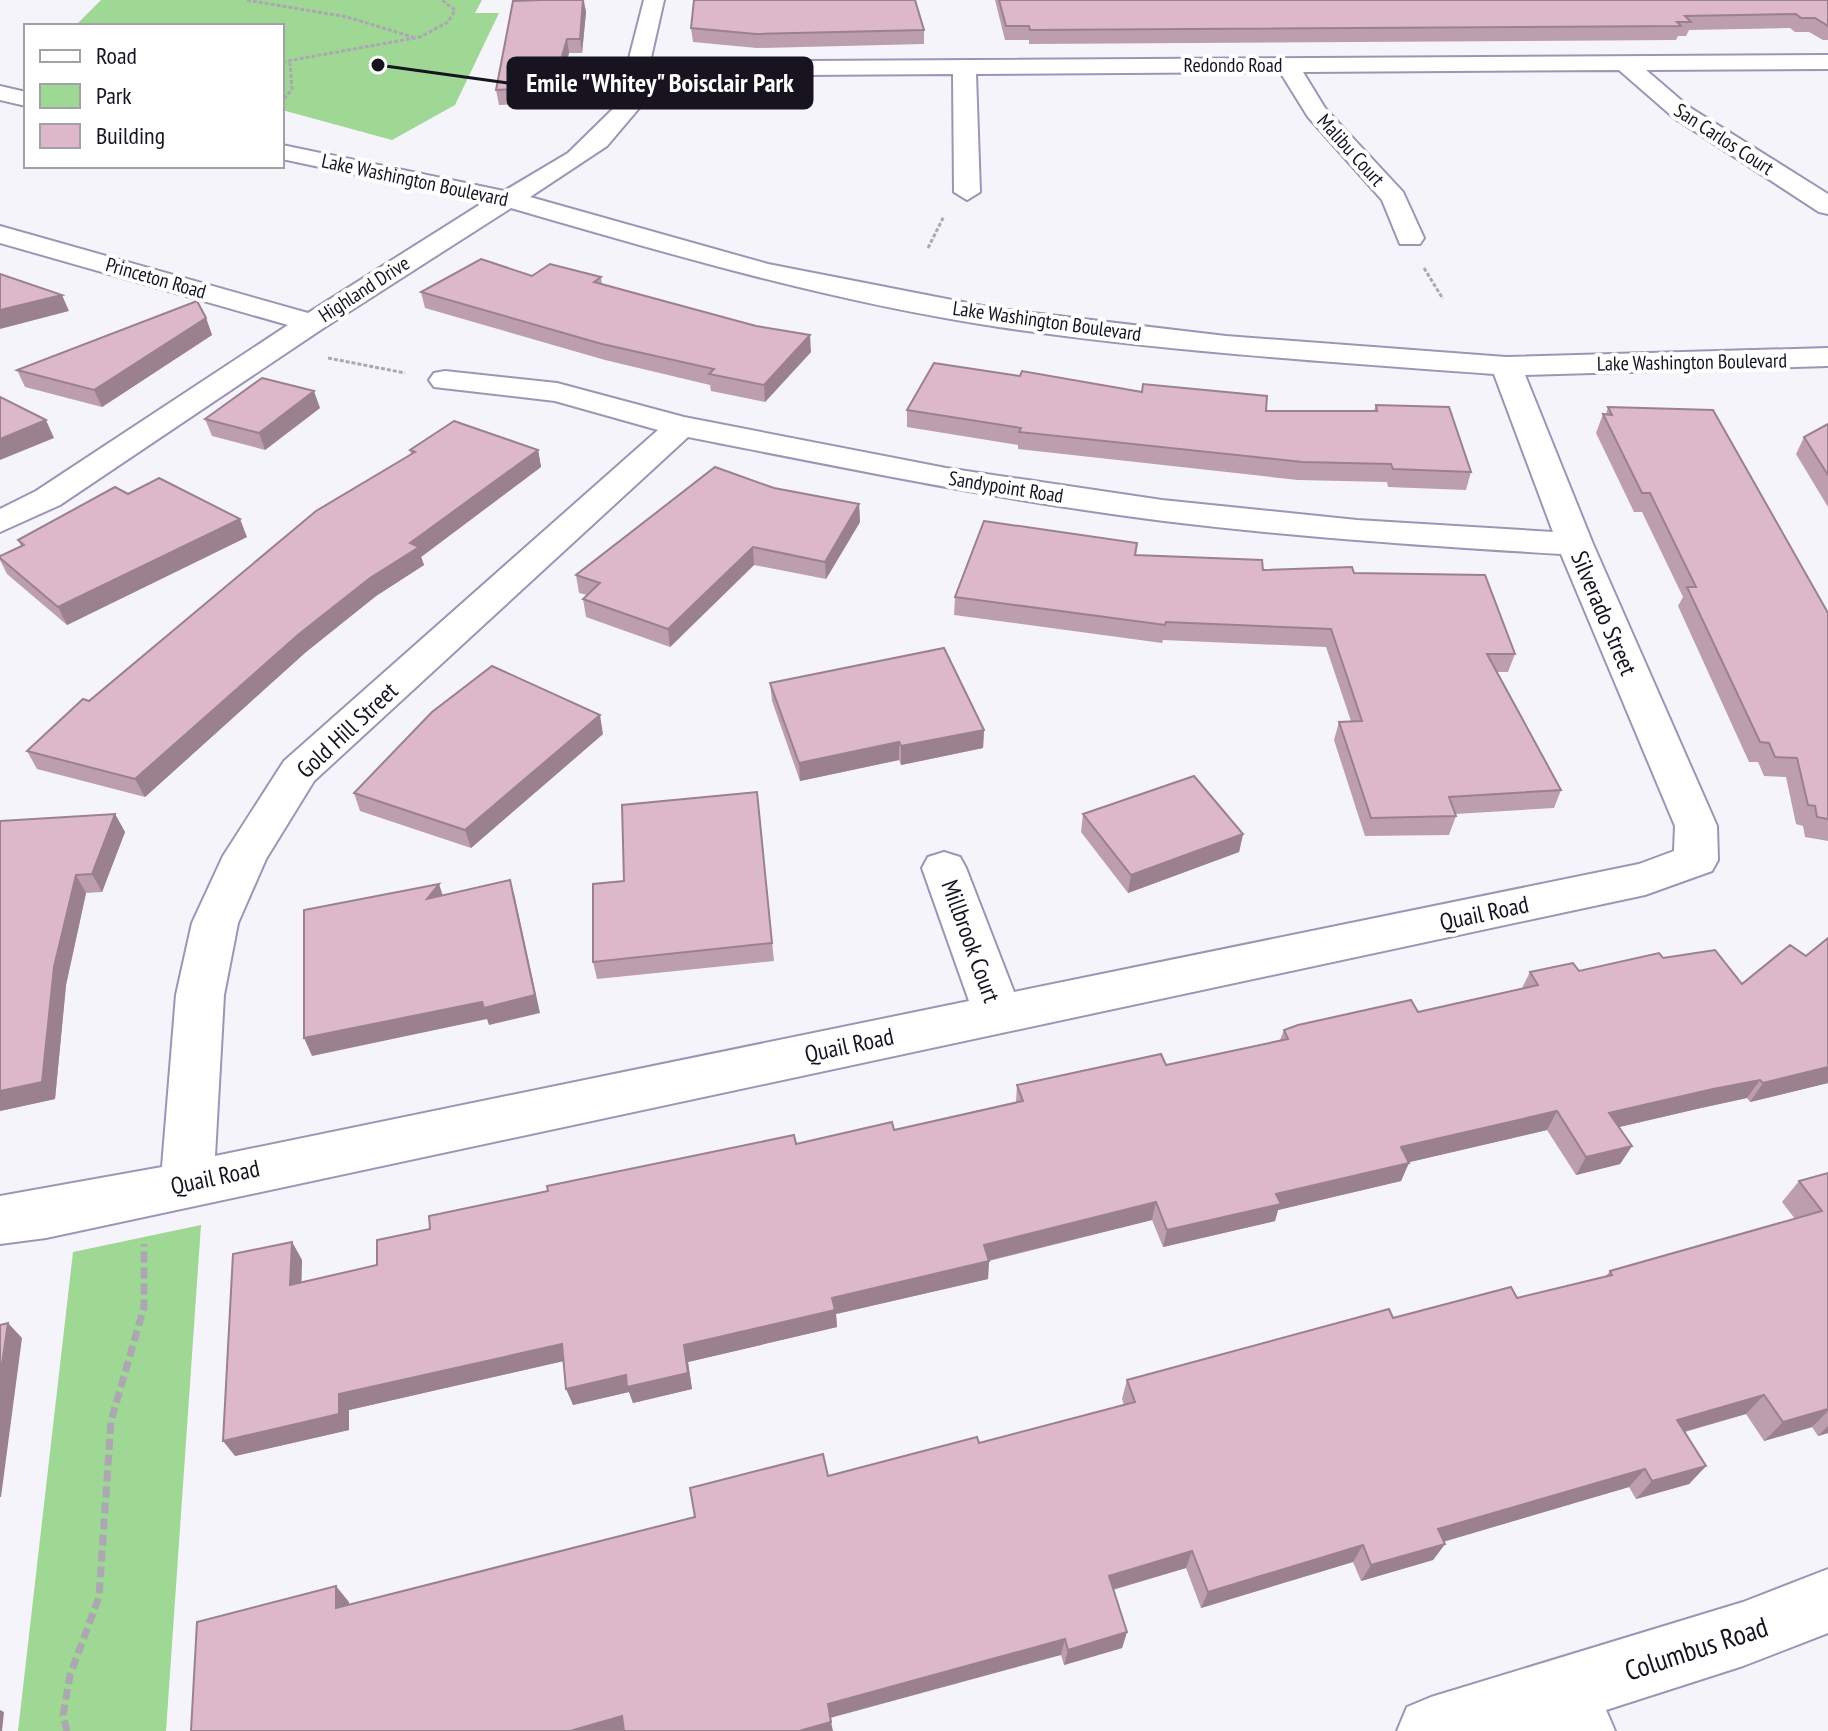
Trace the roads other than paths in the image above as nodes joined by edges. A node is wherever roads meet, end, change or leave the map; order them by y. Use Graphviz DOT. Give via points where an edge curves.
graph roads {
  1 [pos="654,0"];
  2 [pos="1828,62"];
  3 [pos="1626,64"];
  4 [pos="1287,65"];
  5 [pos="964,67"];
  6 [pos="638,69"];
  7 [pos="0,93"];
  8 [pos="24,99"];
  9 [pos="284,152"];
  10 [pos="967,192"];
  11 [pos="511,200"];
  12 [pos="1828,206"];
  13 [pos="0,234"];
  14 [pos="1410,238"];
  15 [pos="312,323"];
  16 [pos="1828,357"];
  17 [pos="1506,366"];
  18 [pos="445,380"];
  19 [pos="681,426"];
  20 [pos="0,522"];
  21 [pos="1575,544"];
  22 [pos="1696,860"];
  23 [pos="944,868"];
  24 [pos="998,1014"];
  25 [pos="167,1187"];
  26 [pos="0,1220"];
  27 [pos="1828,1601"];
  28 [pos="1571,1711"];
  29 [pos="1431,1731"];
  1 -- 6 [label="street, Highland Drive"];
  2 -- 3 [label="street, Redondo Road"];
  3 -- 4 [label="street, Redondo Road"];
  3 -- 12 [label="street, San Carlos Court" via="1681,112"];
  4 -- 5 [label="street, Redondo Road"];
  4 -- 14 [label="street, Malibu Court" via="1316,112 1394,198"];
  5 -- 6 [label="street, Redondo Road"];
  5 -- 10 [label="street"];
  6 -- 11 [label="street, Highland Drive" via="628,107 611,130"];
  7 -- 8 [label="street"];
  9 -- 11 [label="street, Lake Washington Boulevard"];
  11 -- 15 [label="street, Highland Drive"];
  11 -- 17 [label="street, Lake Washington Boulevard" via="764,272 998,318 1226,345"];
  13 -- 15 [label="street, Princeton Road"];
  15 -- 20 [label="street, Highland Drive" via="48,498"];
  16 -- 17 [label="street, Lake Washington Boulevard"];
  17 -- 21 [label="street, Silverado Street"];
  18 -- 19 [label="street, Sandypoint Road" via="557,392"];
  19 -- 21 [label="street, Sandypoint Road" via="946,478 1162,510 1357,531"];
  19 -- 25 [label="street, Gold Hill Street" via="299,771 245,856 215,923"];
  21 -- 22 [label="street, Silverado Street" via="1696,826"];
  22 -- 24 [label="street, Quail Road" via="1645,879"];
  23 -- 24 [label="street, Millbrook Court"];
  24 -- 25 [label="street, Quail Road"];
  25 -- 26 [label="street, Quail Road"];
  27 -- 28 [label="street, Columbus Road"];
  28 -- 29 [label="street, Columbus Road"];
}
